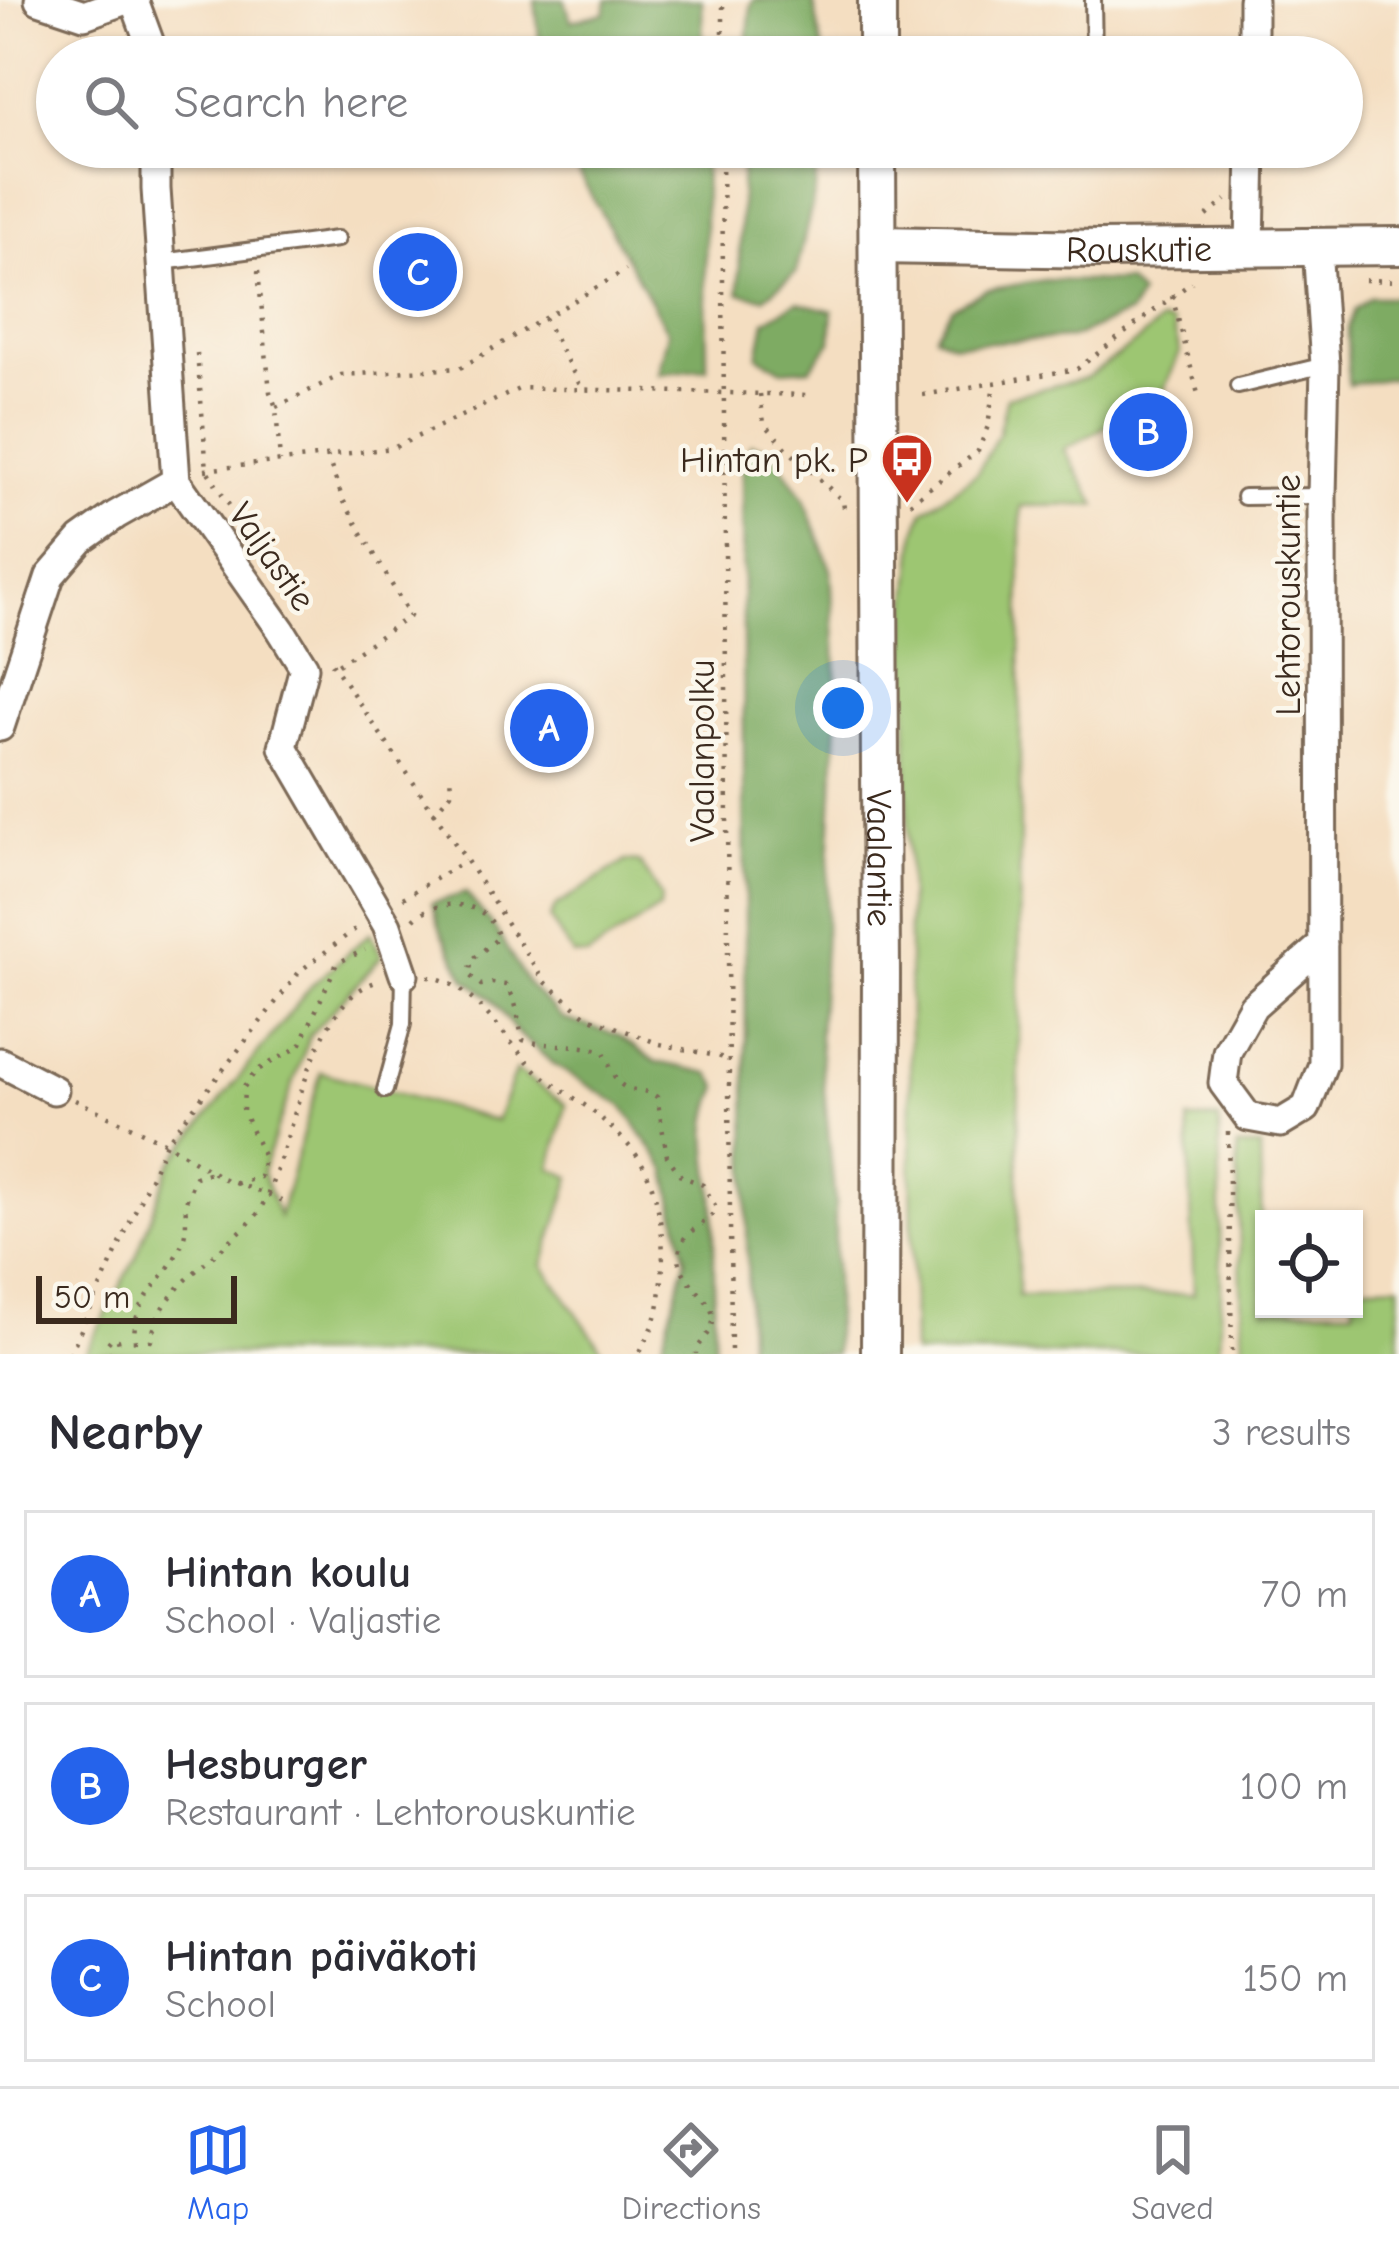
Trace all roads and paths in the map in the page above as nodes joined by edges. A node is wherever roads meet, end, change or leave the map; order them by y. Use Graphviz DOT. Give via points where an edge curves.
graph roads {
  1 [pos="39,0"];
  2 [pos="130,0"];
  3 [pos="723,0"];
  4 [pos="877,0"];
  5 [pos="1094,0"];
  6 [pos="1253,0"];
  7 [pos="147,36"];
  8 [pos="723,36"];
  9 [pos="877,36"];
  10 [pos="1094,36"];
  11 [pos="1252,36"];
  12 [pos="156,168"];
  13 [pos="722,168"];
  14 [pos="878,168"];
  15 [pos="1252,168"];
  16 [pos="337,239"];
  17 [pos="878,245"];
  18 [pos="1399,246"];
  19 [pos="1250,247"];
  20 [pos="1317,247"];
  21 [pos="256,250"];
  22 [pos="162,262"];
  23 [pos="626,270"];
  24 [pos="1191,282"];
  25 [pos="1172,296"];
  26 [pos="544,318"];
  27 [pos="197,353"];
  28 [pos="1325,365"];
  29 [pos="994,383"];
  30 [pos="1238,386"];
  31 [pos="583,390"];
  32 [pos="726,392"];
  33 [pos="760,394"];
  34 [pos="1198,394"];
  35 [pos="808,395"];
  36 [pos="923,395"];
  37 [pos="276,407"];
  38 [pos="327,456"];
  39 [pos="280,462"];
  40 [pos="207,470"];
  41 [pos="176,481"];
  42 [pos="1322,496"];
  43 [pos="1244,497"];
  44 [pos="908,505"];
  45 [pos="244,528"];
  46 [pos="846,528"];
  47 [pos="321,646"];
  48 [pos="334,666"];
  49 [pos="0,727"];
  50 [pos="450,772"];
  51 [pos="434,813"];
  52 [pos="467,860"];
  53 [pos="380,912"];
  54 [pos="392,940"];
  55 [pos="1323,944"];
  56 [pos="404,975"];
  57 [pos="730,1059"];
  58 [pos="0,1062"];
  59 [pos="54,1090"];
  60 [pos="385,1090"];
  61 [pos="1239,1105"];
  62 [pos="166,1143"];
  63 [pos="212,1172"];
  64 [pos="236,1184"];
  65 [pos="266,1195"];
  66 [pos="284,1201"];
  67 [pos="70,1354"];
  68 [pos="109,1354"];
  69 [pos="121,1354"];
  70 [pos="138,1354"];
  71 [pos="148,1354"];
  72 [pos="639,1354"];
  73 [pos="696,1354"];
  74 [pos="731,1354"];
  75 [pos="880,1354"];
  76 [pos="1232,1354"];
  1 -- 2 [label="street" via="84,15"];
  2 -- 7 [label="street"];
  3 -- 8 [label="path"];
  4 -- 9 [label="street"];
  5 -- 10 [label="lane"];
  6 -- 11 [label="street"];
  12 -- 22 [label="street"];
  13 -- 32 [label="path, Vaalanpolku"];
  14 -- 17 [label="street, Vaalantie"];
  15 -- 19 [label="street"];
  16 -- 21 [label="lane"];
  17 -- 19 [label="street, Rouskutie"];
  17 -- 75 [label="street, Vaalantie"];
  18 -- 20 [label="street, Rouskutie"];
  19 -- 20 [label="street, Rouskutie"];
  20 -- 28 [label="street, Lehtorouskuntie"];
  21 -- 22 [label="lane"];
  21 -- 37 [label="path"];
  22 -- 41 [label="street"];
  23 -- 26 [label="path"];
  24 -- 25 [label="path"];
  25 -- 29 [label="path" via="1077,369"];
  25 -- 34 [label="path"];
  26 -- 31 [label="path"];
  26 -- 37 [label="path" via="460,368 341,375"];
  27 -- 40 [label="path"];
  28 -- 30 [label="lane"];
  28 -- 42 [label="street, Lehtorouskuntie"];
  29 -- 36 [label="path"];
  29 -- 44 [label="path" via="978,451"];
  31 -- 32 [label="path"];
  31 -- 38 [label="path" via="521,388 393,448"];
  32 -- 33 [label="path"];
  32 -- 57 [label="path, Vaalanpolku"];
  33 -- 35 [label="path"];
  33 -- 46 [label="path" via="764,423 843,501"];
  37 -- 39 [label="path"];
  38 -- 39 [label="path"];
  38 -- 48 [label="path" via="343,500 410,616"];
  39 -- 40 [label="path"];
  40 -- 41 [label="path"];
  40 -- 45 [label="path"];
  41 -- 49 [label="street" via="81,540 50,576"];
  41 -- 53 [label="street, Valjastie" via="304,667 283,747"];
  42 -- 43 [label="lane"];
  42 -- 55 [label="street, Lehtorouskuntie"];
  47 -- 48 [label="path"];
  48 -- 51 [label="path"];
  50 -- 51 [label="path" via="451,793"];
  51 -- 52 [label="path"];
  52 -- 53 [label="path"];
  52 -- 57 [label="path" via="544,981 588,1017"];
  53 -- 54 [label="street, Valjastie"];
  53 -- 62 [label="path" via="300,971"];
  54 -- 56 [label="street, Valjastie"];
  54 -- 64 [label="path" via="337,963 301,1046 244,1087 243,1111 264,1158 260,1177"];
  54 -- 73 [label="path" via="422,911 457,903 488,916 500,937 472,960 469,975 481,985 506,985 517,1000 523,1040 604,1052 617,1080 657,1097 667,1156 716,1207 680,1250 679,1266 712,1312"];
  55 -- 61 [label="street" via="1253,1006 1227,1052 1223,1083"];
  55 -- 61 [label="street, Lehtorouskuntie" via="1323,1064 1306,1108 1281,1124 1249,1117"];
  56 -- 60 [label="lane" via="403,1024"];
  56 -- 65 [label="path" via="360,987 326,1028"];
  56 -- 72 [label="path" via="440,978 466,996 531,1066 596,1114 640,1160 659,1209 664,1269"];
  57 -- 74 [label="path, Vaalanpolku"];
  58 -- 59 [label="street"];
  59 -- 62 [label="path"];
  61 -- 76 [label="path" via="1228,1130"];
  62 -- 63 [label="path"];
  62 -- 67 [label="path"];
  63 -- 64 [label="path"];
  63 -- 70 [label="path" via="195,1177 176,1256 140,1309"];
  64 -- 65 [label="path"];
  65 -- 66 [label="path"];
  65 -- 71 [label="path" via="256,1216 162,1305"];
  68 -- 69 [label="path" via="112,1338"];
}
